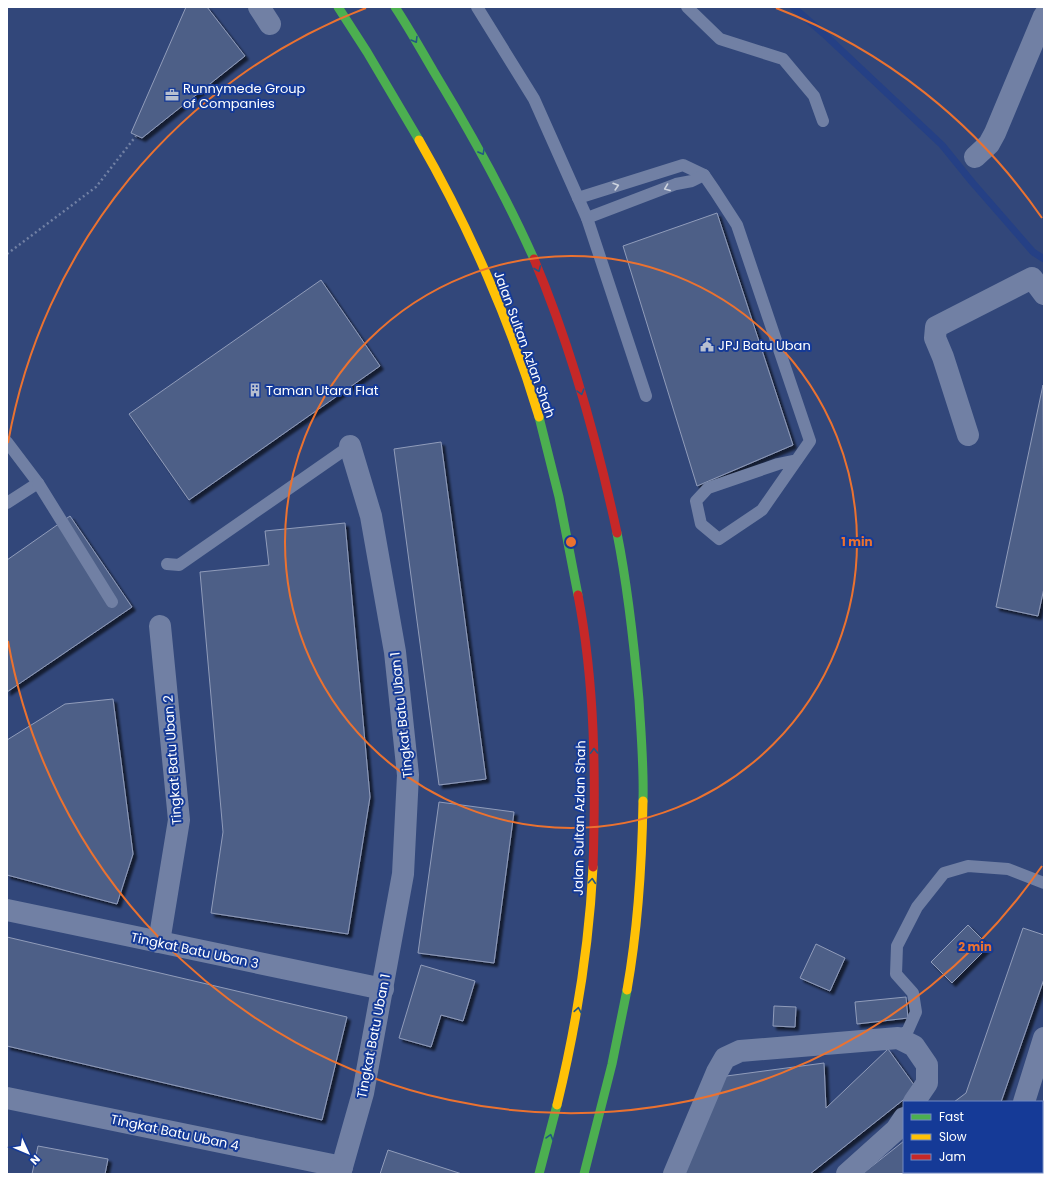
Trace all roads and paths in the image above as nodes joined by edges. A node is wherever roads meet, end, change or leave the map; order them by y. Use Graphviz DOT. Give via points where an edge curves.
graph roads {
  1 [pos="338,7"];
  2 [pos="395,7"];
  3 [pos="477,7"];
  4 [pos="687,7"];
  5 [pos="1044,16"];
  6 [pos="823,121"];
  7 [pos="136,136"];
  8 [pos="975,157"];
  9 [pos="704,175"];
  10 [pos="578,198"];
  11 [pos="587,218"];
  12 [pos="7,254"];
  13 [pos="1044,294"];
  14 [pos="646,396"];
  15 [pos="968,435"];
  16 [pos="7,442"];
  17 [pos="350,446"];
  18 [pos="797,460"];
  19 [pos="38,483"];
  20 [pos="7,503"];
  21 [pos="167,564"];
  22 [pos="112,602"];
  23 [pos="160,626"];
  24 [pos="1044,883"];
  25 [pos="7,910"];
  26 [pos="159,942"];
  27 [pos="383,989"];
  28 [pos="898,1038"];
  29 [pos="1044,1038"];
  30 [pos="7,1098"];
  31 [pos="915,1101"];
  32 [pos="1024,1101"];
  33 [pos="903,1120"];
  34 [pos="341,1171"];
  35 [pos="539,1174"];
  36 [pos="584,1174"];
  37 [pos="674,1174"];
  38 [pos="847,1174"];
  35 -- 1 [label="highway, Jalan Sultan Azlan Shah, one-way" via="553,1126 578,1010 588,934 594,864 595,792 586,641 565,522 550,456 530,388 502,313 478,254 428,157 382,75"];
  2 -- 36 [label="highway, one-way" via="484,154 536,265 559,324 590,422 618,536 635,651 643,773 641,856 632,954 622,1019"];
  3 -- 10 [label="lane" via="534,99"];
  4 -- 6 [label="lane" via="720,39 783,59 814,96"];
  5 -- 8 [label="street" via="995,133 989,144"];
  7 -- 12 [label="path" via="96,187"];
  10 -- 9 [label="lane, one-way" via="683,165"];
  9 -- 11 [label="lane, one-way"];
  9 -- 18 [label="lane" via="737,225 810,441"];
  10 -- 11 [label="lane"];
  11 -- 14 [label="lane"];
  13 -- 15 [label="street" via="1032,278 936,327 935,338"];
  16 -- 19 [label="lane"];
  17 -- 21 [label="lane" via="179,565"];
  17 -- 27 [label="street, Tingkat Batu Uban 1" via="373,523 395,652 408,774 403,874"];
  18 -- 18 [label="lane" via="762,510 725,535 719,539 701,524 696,501 708,488"];
  19 -- 20 [label="lane"];
  19 -- 22 [label="lane"];
  23 -- 26 [label="street, Tingkat Batu Uban 2" via="179,820"];
  24 -- 28 [label="lane" via="1008,869 968,866 944,873 917,907 897,946 896,974 913,993 916,1012 908,1030"];
  25 -- 26 [label="street, Tingkat Batu Uban 3"];
  26 -- 27 [label="street, Tingkat Batu Uban 3"];
  27 -- 34 [label="street, Tingkat Batu Uban 1" via="363,1094"];
  28 -- 31 [label="street" via="914,1046 927,1065 927,1083"];
  28 -- 37 [label="street" via="740,1051 725,1058"];
  29 -- 32 [label="street"];
  30 -- 34 [label="street, Tingkat Batu Uban 4"];
  33 -- 38 [label="street" via="896,1130"];
}
